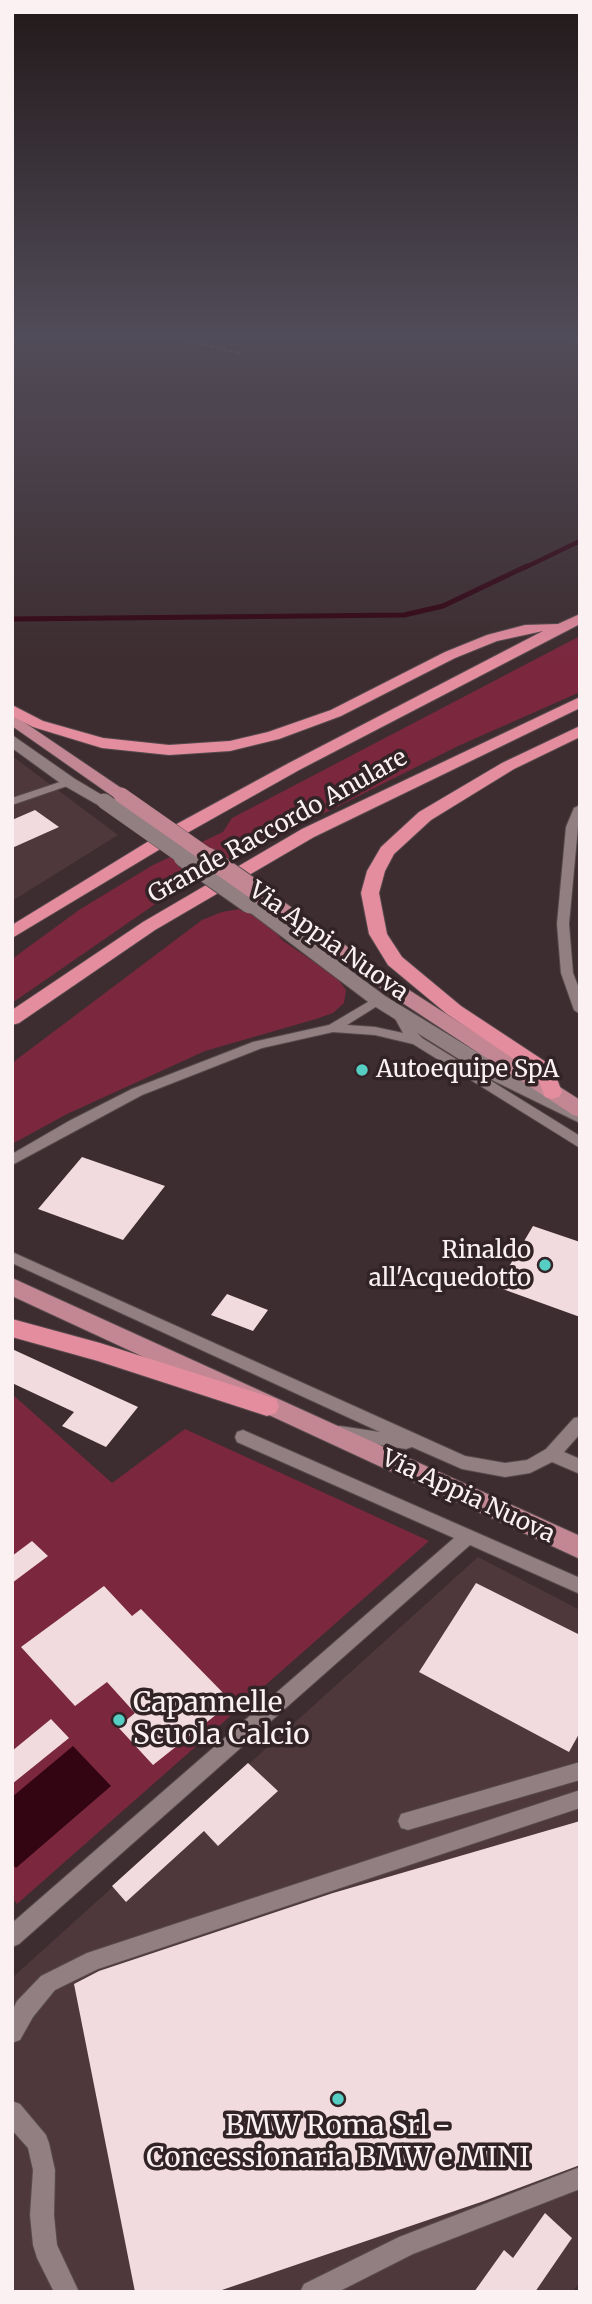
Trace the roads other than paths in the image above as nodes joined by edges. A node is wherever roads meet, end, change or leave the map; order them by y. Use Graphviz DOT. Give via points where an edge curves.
graph roads {
  1 [pos="575,621"];
  2 [pos="580,702"];
  3 [pos="12,710"];
  4 [pos="12,719"];
  5 [pos="580,731"];
  6 [pos="12,740"];
  7 [pos="69,782"];
  8 [pos="112,798"];
  9 [pos="12,802"];
  10 [pos="580,808"];
  11 [pos="257,900"];
  12 [pos="12,933"];
  13 [pos="378,1000"];
  14 [pos="580,1010"];
  15 [pos="397,1011"];
  16 [pos="12,1019"];
  17 [pos="333,1028"];
  18 [pos="417,1041"];
  19 [pos="552,1092"];
  20 [pos="580,1110"];
  21 [pos="580,1116"];
  22 [pos="580,1143"];
  23 [pos="12,1160"];
  24 [pos="12,1257"];
  25 [pos="12,1286"];
  26 [pos="12,1328"];
  27 [pos="267,1406"];
  28 [pos="580,1423"];
  29 [pos="324,1431"];
  30 [pos="243,1437"];
  31 [pos="420,1443"];
  32 [pos="552,1454"];
  33 [pos="580,1467"];
  34 [pos="468,1536"];
  35 [pos="580,1548"];
  36 [pos="580,1586"];
  37 [pos="580,1771"];
  38 [pos="580,1799"];
  39 [pos="408,1821"];
  40 [pos="12,1937"];
  41 [pos="12,2032"];
  42 [pos="12,2112"];
  43 [pos="580,2178"];
  44 [pos="67,2292"];
  45 [pos="312,2292"];
  1 -- 3 [label="highway" via="492,638 336,713 230,746 169,750 102,743 38,724"];
  1 -- 12 [label="highway, Grande Raccordo Anulare" via="181,829"];
  2 -- 16 [label="highway, Grande Raccordo Anulare" via="308,833 149,926"];
  4 -- 8 [label="main road, Via Appia Nuova"];
  5 -- 19 [label="highway" via="508,766 425,816 387,851 370,893 378,934 395,961 454,1010 545,1071"];
  6 -- 7 [label="street, Via Appia Nuova"];
  7 -- 8 [label="street, Via Appia Nuova"];
  7 -- 9 [label="lane"];
  8 -- 11 [label="street, Via Appia Nuova, bridge"];
  10 -- 14 [label="lane" via="572,827 563,925 567,973"];
  11 -- 13 [label="street, Via Appia Nuova"];
  11 -- 19 [label="main road, Via Appia Nuova"];
  13 -- 15 [label="street, Via Appia Nuova"];
  13 -- 17 [label="lane"];
  15 -- 18 [label="lane"];
  15 -- 21 [label="street, Via Appia Nuova" via="501,1076"];
  17 -- 18 [label="lane"];
  17 -- 23 [label="lane" via="258,1045 173,1076"];
  18 -- 22 [label="lane"];
  19 -- 20 [label="main road, Via Appia Nuova"];
  24 -- 31 [label="lane"];
  25 -- 27 [label="main road, Via Appia Nuova"];
  26 -- 27 [label="highway"];
  27 -- 29 [label="main road, Via Appia Nuova"];
  28 -- 32 [label="lane"];
  29 -- 31 [label="lane"];
  29 -- 35 [label="main road, Via Appia Nuova"];
  30 -- 34 [label="lane"];
  31 -- 32 [label="lane" via="462,1462 505,1470 530,1466"];
  32 -- 33 [label="lane"];
  34 -- 36 [label="lane"];
  34 -- 40 [label="lane"];
  37 -- 39 [label="lane"];
  38 -- 41 [label="lane" via="77,1967 35,1995"];
  42 -- 44 [label="lane" via="38,2143 44,2169 41,2215 45,2245"];
  43 -- 45 [label="lane" via="407,2245"];
}
